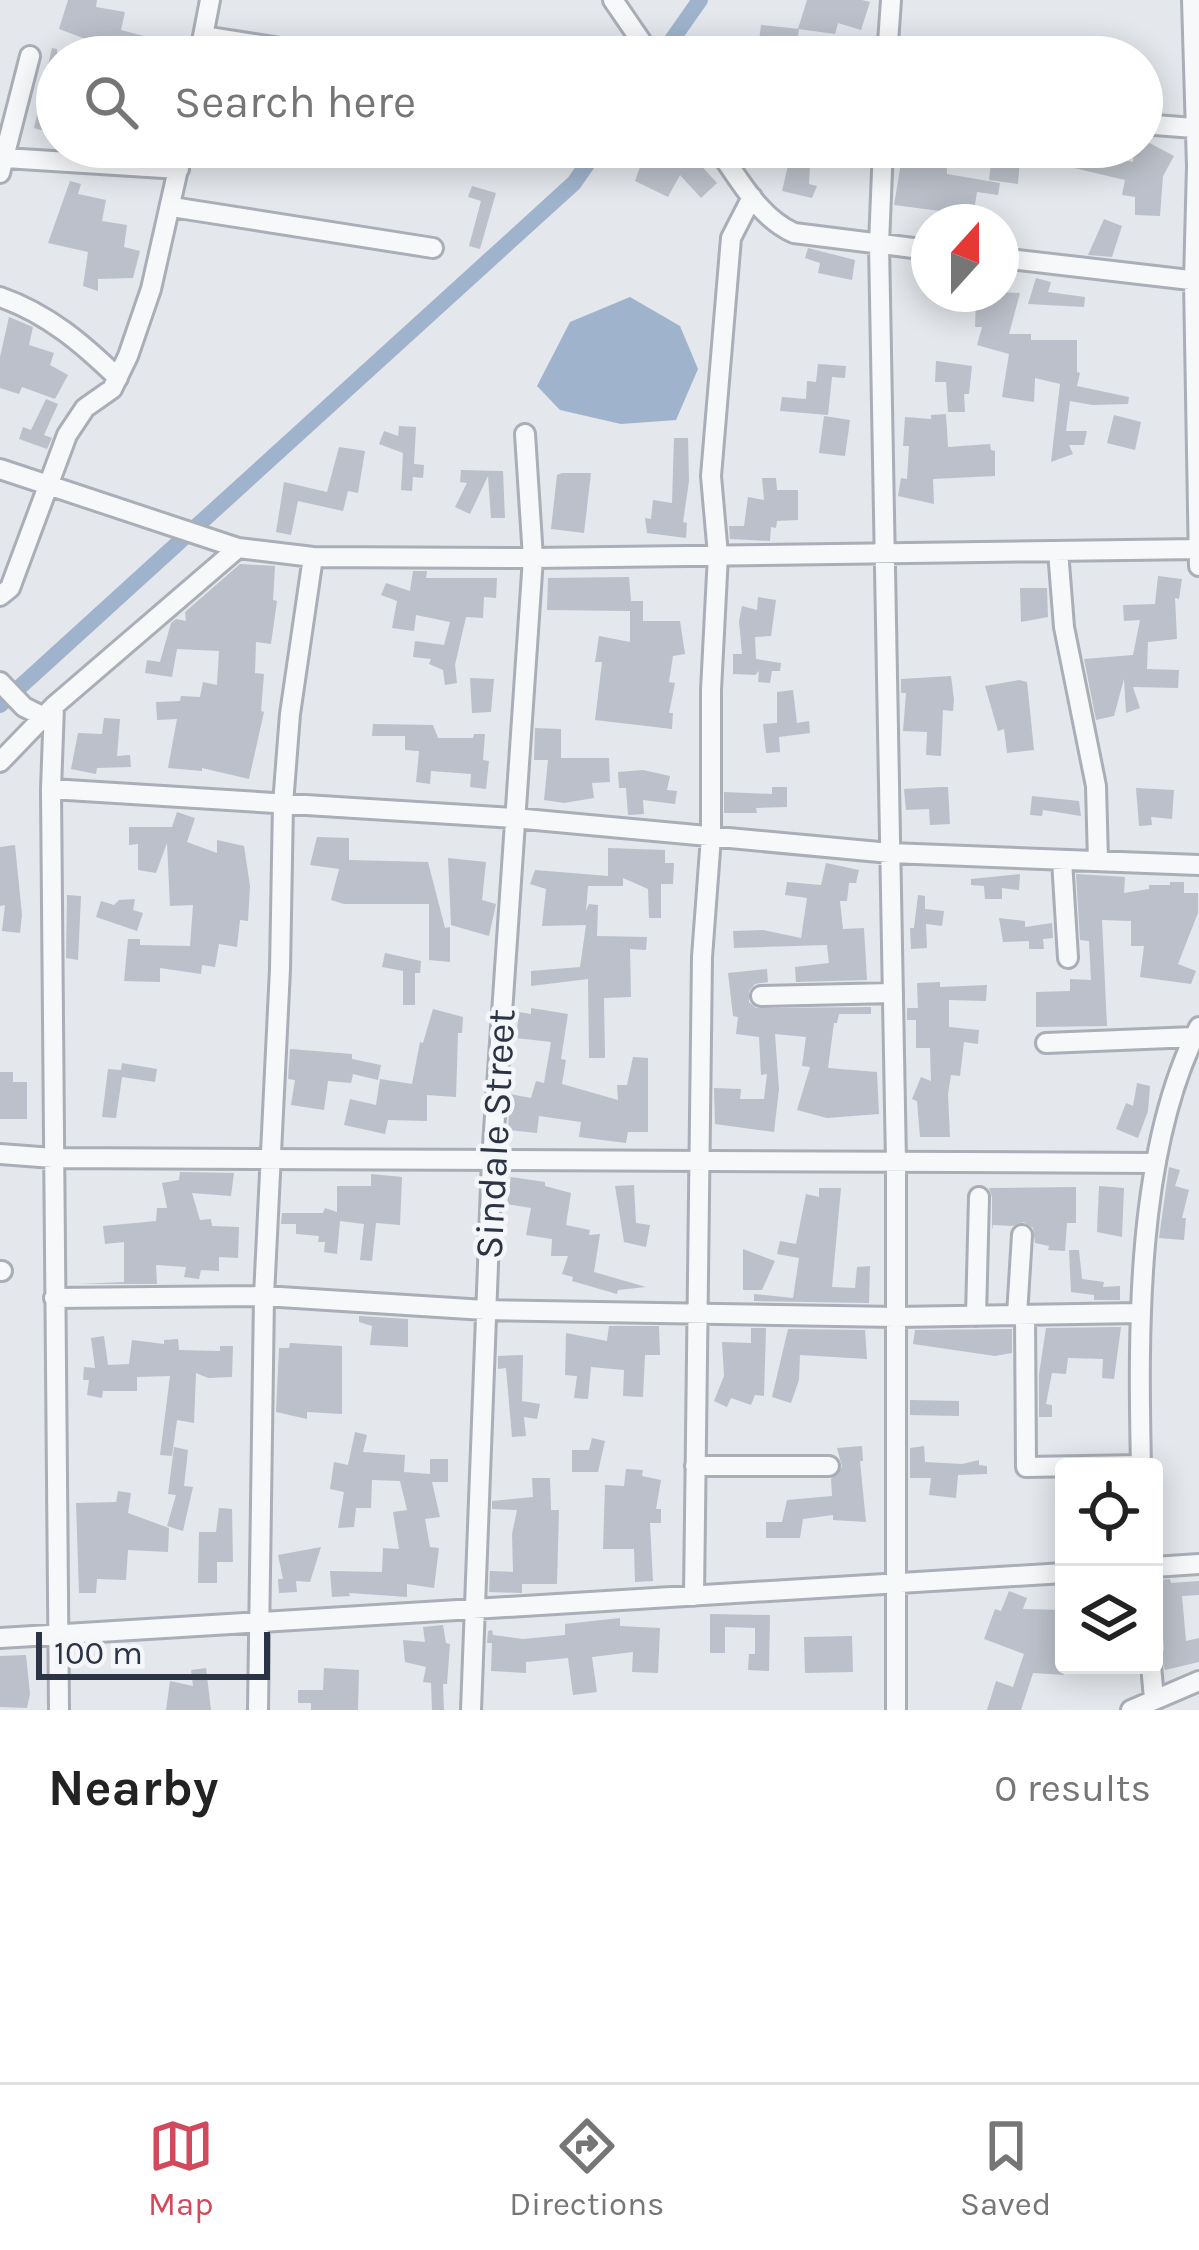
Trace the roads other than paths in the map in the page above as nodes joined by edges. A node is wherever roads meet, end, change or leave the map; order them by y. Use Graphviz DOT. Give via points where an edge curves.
graph roads {
  1 [pos="210,0"];
  2 [pos="613,0"];
  3 [pos="892,0"];
  4 [pos="1192,0"];
  5 [pos="203,36"];
  6 [pos="637,36"];
  7 [pos="889,36"];
  8 [pos="30,56"];
  9 [pos="1163,126"];
  10 [pos="1194,128"];
  11 [pos="2,166"];
  12 [pos="1198,166"];
  13 [pos="36,167"];
  14 [pos="120,168"];
  15 [pos="731,168"];
  16 [pos="882,168"];
  17 [pos="179,169"];
  18 [pos="752,197"];
  19 [pos="172,207"];
  20 [pos="879,244"];
  21 [pos="433,248"];
  22 [pos="911,248"];
  23 [pos="1019,260"];
  24 [pos="1197,281"];
  25 [pos="0,297"];
  26 [pos="118,378"];
  27 [pos="525,434"];
  28 [pos="0,469"];
  29 [pos="48,483"];
  30 [pos="238,548"];
  31 [pos="1199,549"];
  32 [pos="1058,550"];
  33 [pos="718,554"];
  34 [pos="884,554"];
  35 [pos="314,557"];
  36 [pos="533,558"];
  37 [pos="1199,566"];
  38 [pos="0,596"];
  39 [pos="0,682"];
  40 [pos="49,711"];
  41 [pos="0,762"];
  42 [pos="51,789"];
  43 [pos="283,804"];
  44 [pos="514,818"];
  45 [pos="712,837"];
  46 [pos="890,854"];
  47 [pos="1062,860"];
  48 [pos="1099,861"];
  49 [pos="1199,865"];
  50 [pos="1068,958"];
  51 [pos="893,993"];
  52 [pos="761,996"];
  53 [pos="1196,1032"];
  54 [pos="1046,1042"];
  55 [pos="0,1154"];
  56 [pos="53,1158"];
  57 [pos="272,1159"];
  58 [pos="492,1160"];
  59 [pos="702,1161"];
  60 [pos="896,1162"];
  61 [pos="1156,1163"];
  62 [pos="979,1197"];
  63 [pos="1022,1235"];
  64 [pos="264,1296"];
  65 [pos="54,1298"];
  66 [pos="485,1310"];
  67 [pos="697,1313"];
  68 [pos="1140,1313"];
  69 [pos="1021,1315"];
  70 [pos="976,1316"];
  71 [pos="896,1317"];
  72 [pos="1141,1458"];
  73 [pos="695,1466"];
  74 [pos="829,1466"];
  75 [pos="1055,1467"];
  76 [pos="1199,1564"];
  77 [pos="1163,1567"];
  78 [pos="1055,1574"];
  79 [pos="896,1584"];
  80 [pos="694,1596"];
  81 [pos="472,1609"];
  82 [pos="259,1622"];
  83 [pos="58,1635"];
  84 [pos="0,1638"];
  85 [pos="1152,1674"];
  86 [pos="1199,1681"];
  87 [pos="1154,1699"];
  88 [pos="59,1710"];
  89 [pos="258,1710"];
  90 [pos="471,1710"];
  91 [pos="896,1710"];
  92 [pos="1131,1710"];
  1 -- 5 [label="street"];
  2 -- 6 [label="street"];
  3 -- 7 [label="street"];
  4 -- 10 [label="street"];
  8 -- 11 [label="street"];
  9 -- 10 [label="street"];
  10 -- 12 [label="street"];
  11 -- 13 [label="street"];
  12 -- 24 [label="street"];
  14 -- 17 [label="street"];
  15 -- 18 [label="street"];
  16 -- 20 [label="street"];
  17 -- 19 [label="street"];
  18 -- 20 [label="street" via="794,233"];
  18 -- 33 [label="street" via="731,238 723,320 711,476"];
  19 -- 21 [label="street"];
  19 -- 26 [label="street"];
  20 -- 22 [label="street"];
  20 -- 34 [label="street"];
  23 -- 24 [label="street"];
  24 -- 31 [label="street"];
  25 -- 26 [label="street" via="51,320"];
  26 -- 29 [label="street" via="74,422"];
  27 -- 36 [label="street, Sindale Street"];
  28 -- 29 [label="street"];
  29 -- 30 [label="street"];
  29 -- 38 [label="street" via="10,588"];
  30 -- 35 [label="street"];
  30 -- 40 [label="street"];
  31 -- 32 [label="street"];
  31 -- 37 [label="street"];
  32 -- 34 [label="street"];
  32 -- 48 [label="street" via="1064,628 1096,786"];
  33 -- 34 [label="street"];
  33 -- 36 [label="street"];
  33 -- 45 [label="street"];
  34 -- 46 [label="street"];
  35 -- 36 [label="street"];
  35 -- 43 [label="street"];
  36 -- 44 [label="street, Sindale Street"];
  39 -- 40 [label="street" via="24,706"];
  40 -- 41 [label="street"];
  40 -- 42 [label="street"];
  42 -- 43 [label="street"];
  42 -- 56 [label="street"];
  43 -- 44 [label="street"];
  43 -- 57 [label="street"];
  44 -- 45 [label="street"];
  44 -- 58 [label="street, Sindale Street"];
  45 -- 46 [label="street"];
  45 -- 59 [label="street"];
  46 -- 47 [label="street"];
  46 -- 51 [label="street"];
  47 -- 48 [label="street"];
  47 -- 50 [label="street"];
  48 -- 49 [label="street"];
  51 -- 52 [label="street"];
  51 -- 60 [label="street"];
  53 -- 54 [label="street"];
  53 -- 61 [label="street" via="1179,1065"];
  55 -- 56 [label="street"];
  56 -- 57 [label="street"];
  56 -- 65 [label="street"];
  57 -- 58 [label="street"];
  57 -- 64 [label="street"];
  58 -- 59 [label="street"];
  58 -- 66 [label="street, Sindale Street"];
  59 -- 60 [label="street"];
  59 -- 67 [label="street"];
  60 -- 61 [label="street"];
  60 -- 71 [label="street"];
  61 -- 68 [label="street"];
  62 -- 70 [label="street"];
  63 -- 69 [label="street"];
  64 -- 65 [label="street"];
  64 -- 66 [label="street"];
  64 -- 82 [label="street"];
  65 -- 83 [label="street"];
  66 -- 67 [label="street"];
  66 -- 81 [label="street, Sindale Street"];
  67 -- 71 [label="street"];
  67 -- 73 [label="street"];
  68 -- 69 [label="street"];
  68 -- 72 [label="street"];
  69 -- 70 [label="street"];
  69 -- 75 [label="street" via="1026,1467"];
  70 -- 71 [label="street"];
  71 -- 79 [label="street"];
  73 -- 74 [label="street"];
  73 -- 80 [label="street"];
  76 -- 77 [label="street"];
  78 -- 79 [label="street"];
  79 -- 80 [label="street"];
  79 -- 91 [label="street"];
  80 -- 81 [label="street"];
  81 -- 82 [label="street"];
  81 -- 90 [label="street, Sindale Street"];
  82 -- 83 [label="street"];
  82 -- 89 [label="street"];
  83 -- 84 [label="street"];
  83 -- 88 [label="street"];
  85 -- 87 [label="street"];
  86 -- 87 [label="street"];
  87 -- 92 [label="street"];
}
